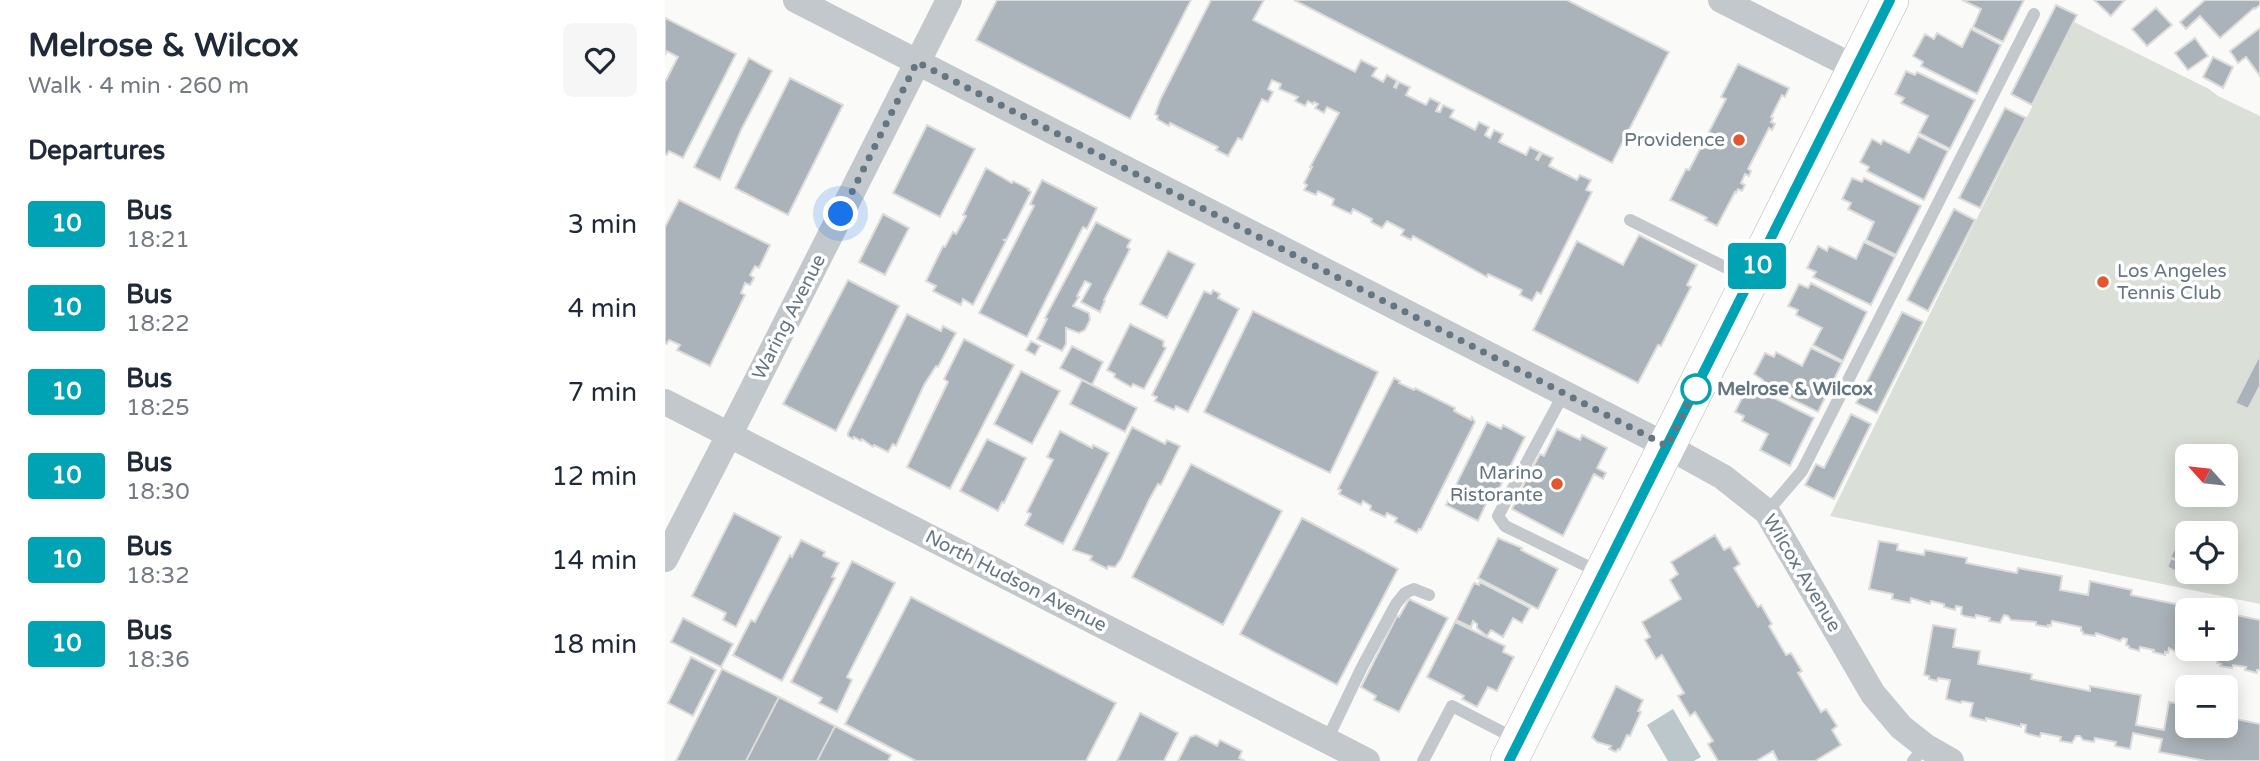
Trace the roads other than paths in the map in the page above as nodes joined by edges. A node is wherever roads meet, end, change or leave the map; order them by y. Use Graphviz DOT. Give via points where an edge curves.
graph roads {
  1 [pos="796,0"];
  2 [pos="949,0"];
  3 [pos="1721,0"];
  4 [pos="1890,0"];
  5 [pos="2034,14"];
  6 [pos="917,62"];
  7 [pos="1856,68"];
  8 [pos="1630,220"];
  9 [pos="1750,280"];
  10 [pos="1564,393"];
  11 [pos="665,402"];
  12 [pos="730,434"];
  13 [pos="1667,446"];
  14 [pos="1767,512"];
  15 [pos="665,559"];
  16 [pos="1603,574"];
  17 [pos="1429,595"];
  18 [pos="1334,750"];
  19 [pos="1514,751"];
  20 [pos="1919,753"];
  21 [pos="1367,761"];
  22 [pos="1423,761"];
  23 [pos="1951,761"];
  1 -- 6 [label="street, Wilcox Avenue"];
  2 -- 6 [label="street, Waring Avenue"];
  3 -- 7 [label="street"];
  4 -- 7 [label="main road"];
  5 -- 14 [label="lane" via="1802,471"];
  6 -- 10 [label="street, Wilcox Avenue"];
  6 -- 12 [label="street, Waring Avenue"];
  7 -- 9 [label="main road"];
  8 -- 9 [label="lane"];
  9 -- 13 [label="main road"];
  10 -- 13 [label="street, Wilcox Avenue"];
  10 -- 16 [label="lane" via="1498,516 1505,526"];
  11 -- 12 [label="street, North Hudson Avenue"];
  12 -- 15 [label="street, Waring Avenue"];
  12 -- 18 [label="street, North Hudson Avenue"];
  13 -- 14 [label="street, Wilcox Avenue" via="1723,477"];
  13 -- 16 [label="main road"];
  14 -- 20 [label="street, Wilcox Avenue" via="1873,694"];
  16 -- 19 [label="main road"];
  17 -- 18 [label="lane" via="1414,589 1396,604 1362,667"];
  18 -- 21 [label="street, North Hudson Avenue"];
  19 -- 22 [label="lane" via="1452,706"];
  20 -- 23 [label="street, Wilcox Avenue"];
}
